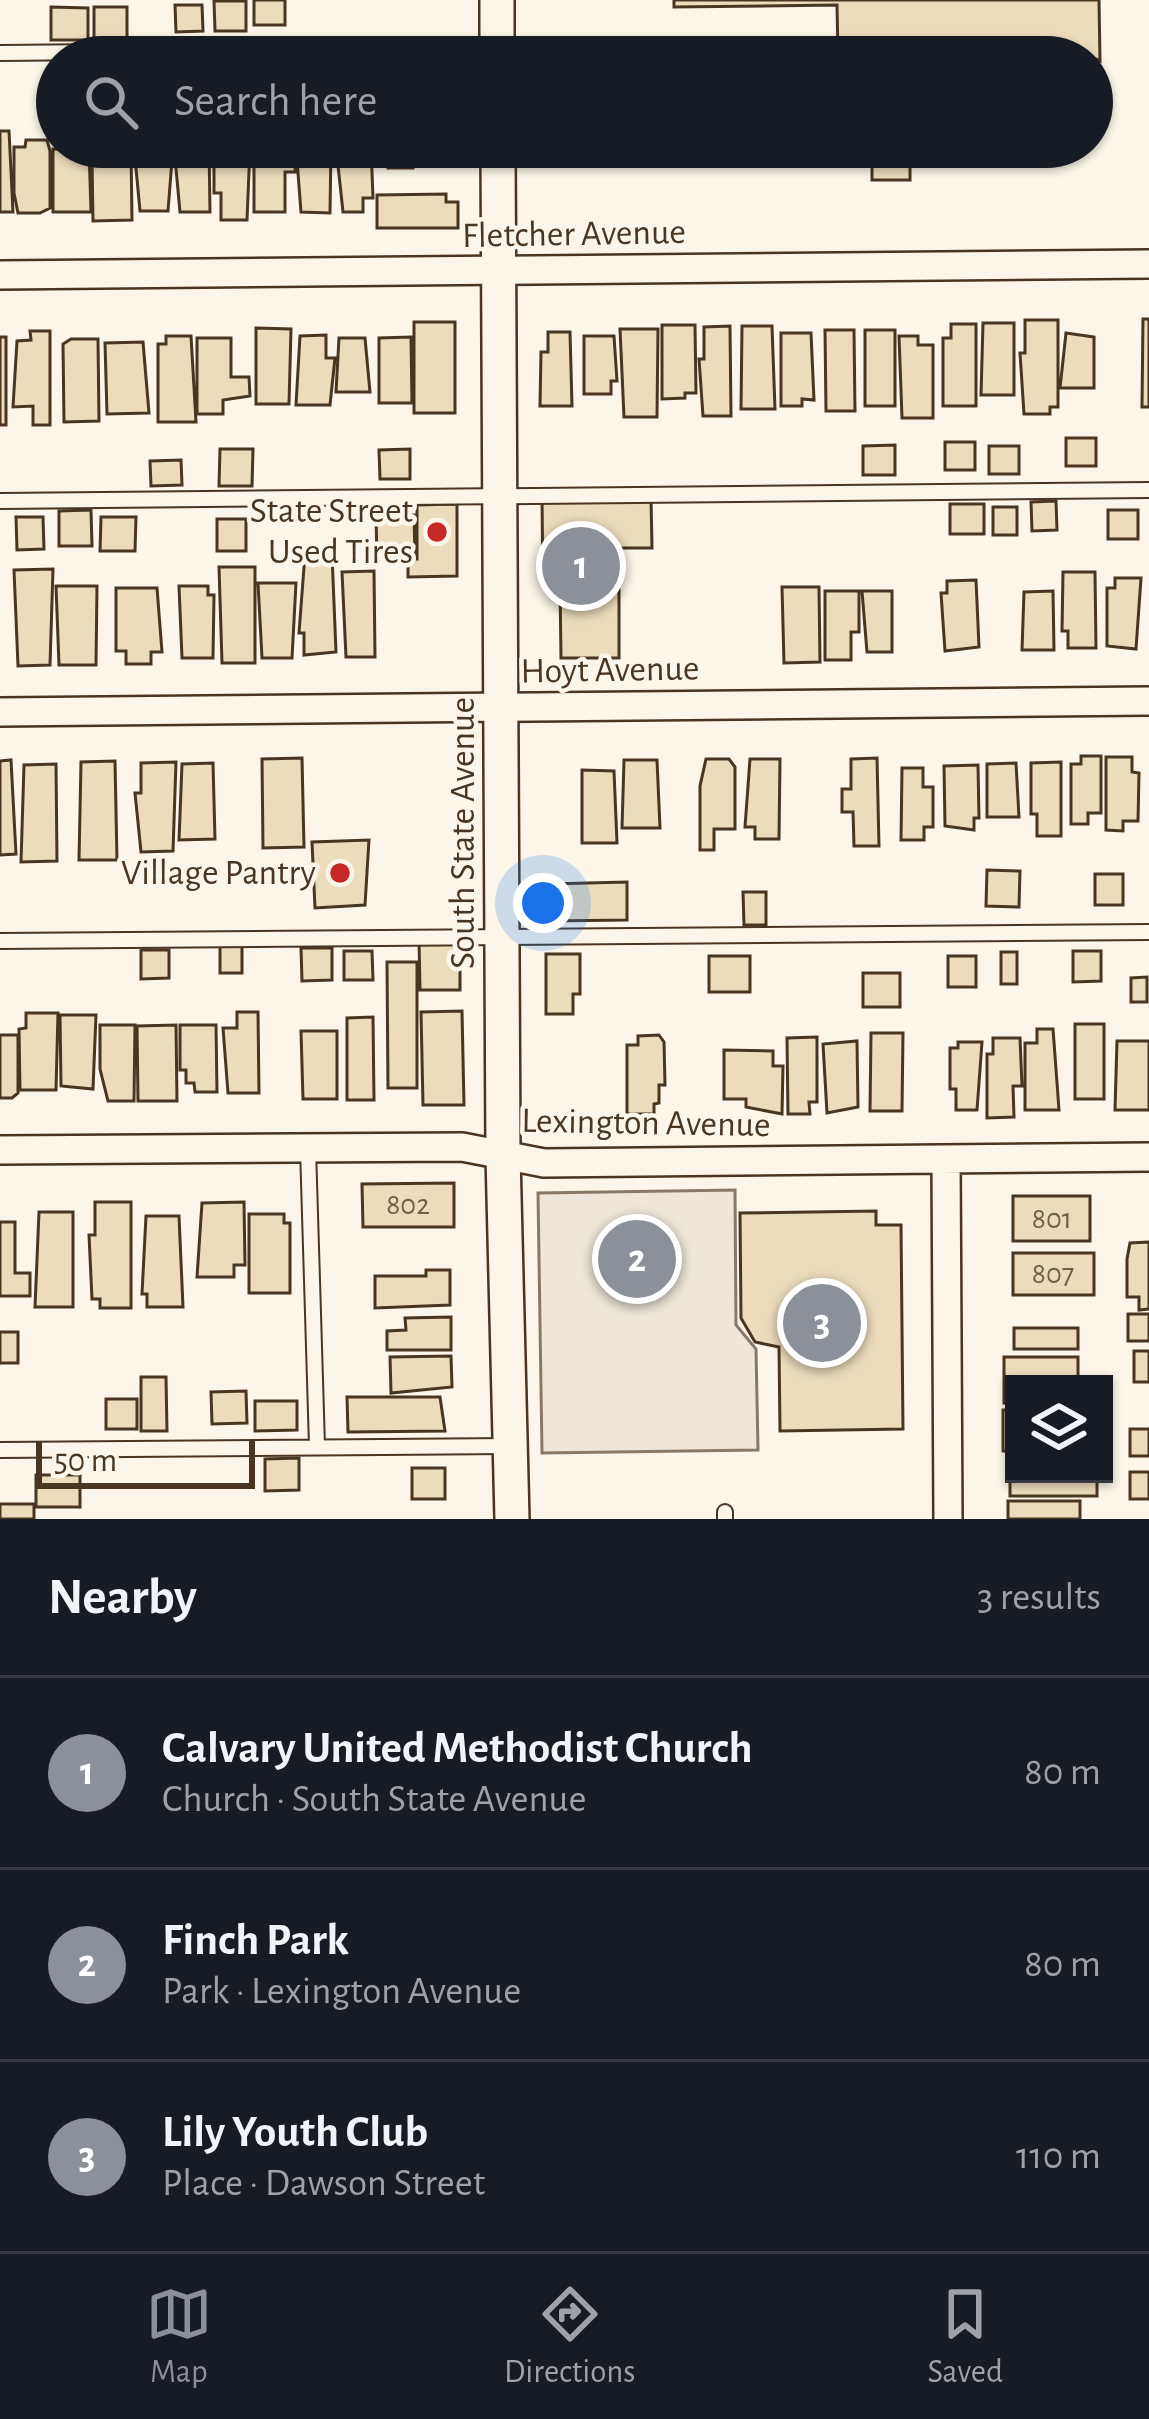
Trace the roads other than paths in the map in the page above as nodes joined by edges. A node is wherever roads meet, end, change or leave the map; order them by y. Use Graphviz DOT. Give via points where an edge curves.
graph roads {
  1 [pos="497,0"];
  2 [pos="497,36"];
  3 [pos="0,53"];
  4 [pos="36,53"];
  5 [pos="498,168"];
  6 [pos="1149,264"];
  7 [pos="498,270"];
  8 [pos="0,275"];
  9 [pos="1149,490"];
  10 [pos="500,497"];
  11 [pos="0,501"];
  12 [pos="1149,701"];
  13 [pos="501,707"];
  14 [pos="0,712"];
  15 [pos="1149,932"];
  16 [pos="502,937"];
  17 [pos="0,941"];
  18 [pos="308,1148"];
  19 [pos="0,1150"];
  20 [pos="503,1156"];
  21 [pos="1149,1157"];
  22 [pos="946,1160"];
  23 [pos="316,1446"];
  24 [pos="512,1446"];
  25 [pos="0,1450"];
  26 [pos="512,1519"];
  27 [pos="948,1519"];
  1 -- 2 [label="street"];
  3 -- 4 [label="lane"];
  5 -- 7 [label="street, South State Avenue"];
  6 -- 7 [label="street, Fletcher Avenue"];
  7 -- 8 [label="street, Fletcher Avenue"];
  7 -- 10 [label="street, South State Avenue"];
  9 -- 10 [label="lane"];
  10 -- 11 [label="lane"];
  10 -- 13 [label="street, South State Avenue"];
  12 -- 13 [label="street, Hoyt Avenue"];
  13 -- 14 [label="street, Hoyt Avenue"];
  13 -- 16 [label="street, South State Avenue"];
  15 -- 16 [label="lane"];
  16 -- 17 [label="lane"];
  16 -- 20 [label="street, South State Avenue"];
  18 -- 19 [label="street, Lexington Avenue"];
  18 -- 20 [label="street, Lexington Avenue" via="462,1147"];
  18 -- 23 [label="lane"];
  20 -- 22 [label="street, Lexington Avenue" via="544,1163"];
  20 -- 24 [label="street, South State Avenue"];
  21 -- 22 [label="street, Lexington Avenue"];
  22 -- 27 [label="street"];
  23 -- 24 [label="lane"];
  23 -- 25 [label="lane"];
  24 -- 26 [label="street, South State Avenue"];
}
